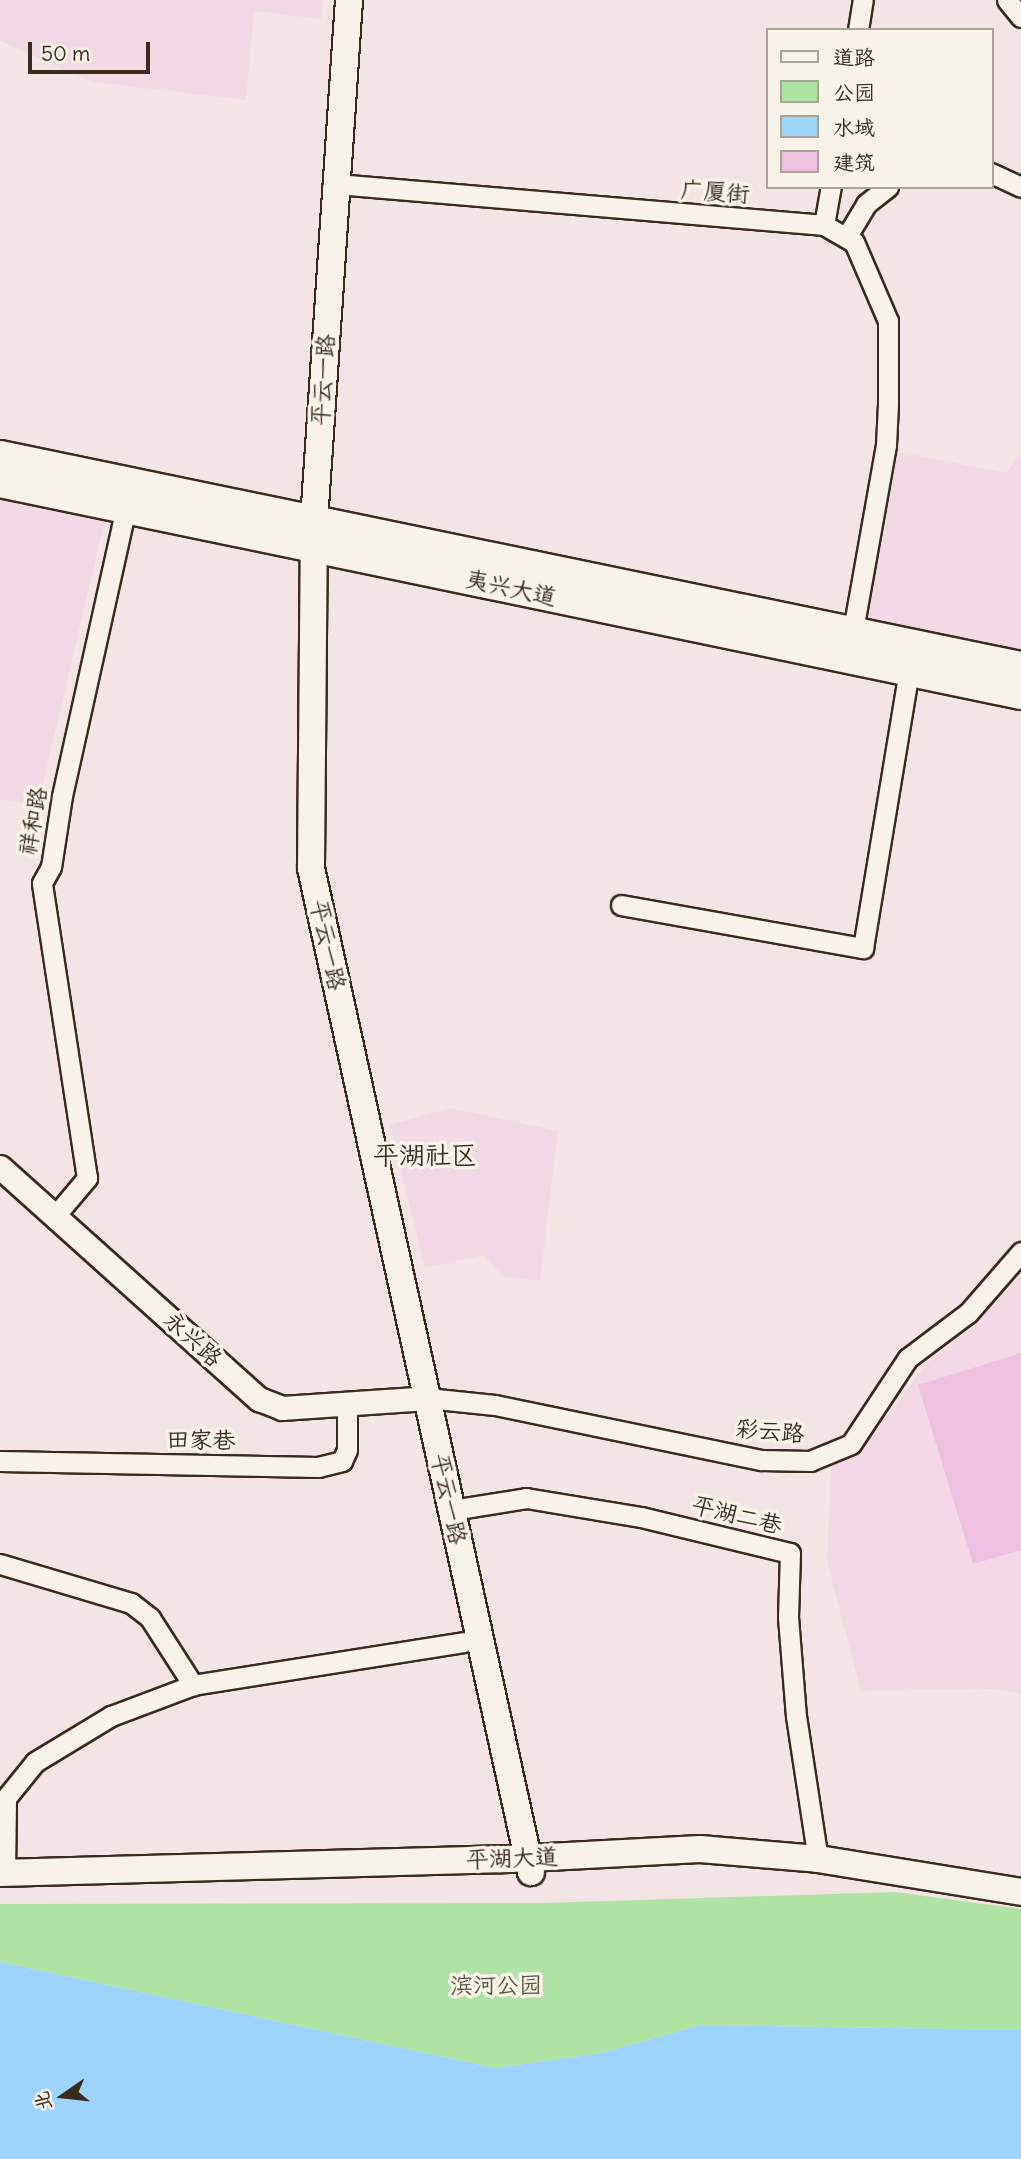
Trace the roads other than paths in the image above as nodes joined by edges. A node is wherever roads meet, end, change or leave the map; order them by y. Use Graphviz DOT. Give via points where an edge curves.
graph roads {
  1 [pos="336,0"];
  2 [pos="349,0"];
  3 [pos="863,0"];
  4 [pos="1007,0"];
  5 [pos="1021,17"];
  6 [pos="858,28"];
  7 [pos="993,174"];
  8 [pos="337,184"];
  9 [pos="1021,187"];
  10 [pos="831,189"];
  11 [pos="885,189"];
  12 [pos="824,225"];
  13 [pos="847,236"];
  14 [pos="0,456"];
  15 [pos="0,482"];
  16 [pos="126,508"];
  17 [pos="307,533"];
  18 [pos="853,631"];
  19 [pos="1021,667"];
  20 [pos="909,671"];
  21 [pos="1021,694"];
  22 [pos="621,905"];
  23 [pos="0,1167"];
  24 [pos="55,1216"];
  25 [pos="1021,1252"];
  26 [pos="420,1398"];
  27 [pos="347,1403"];
  28 [pos="0,1461"];
  29 [pos="452,1510"];
  30 [pos="0,1564"];
  31 [pos="464,1642"];
  32 [pos="193,1685"];
  33 [pos="818,1859"];
  34 [pos="520,1865"];
  35 [pos="2,1876"];
  36 [pos="1021,1892"];
  37 [pos="1021,1901"];
  1 -- 17 [label="main road, 平云一路"];
  2 -- 8 [label="main road, 平云一路"];
  3 -- 6 [label="street"];
  4 -- 5 [label="street"];
  7 -- 9 [label="street"];
  8 -- 12 [label="street, 广厦街"];
  8 -- 17 [label="main road, 平云一路"];
  10 -- 12 [label="street"];
  11 -- 13 [label="street" via="866,204"];
  12 -- 13 [label="street, 广厦街"];
  13 -- 18 [label="street" via="860,253 888,321 886,444"];
  14 -- 17 [label="main road, 夷兴大道"];
  15 -- 16 [label="main road, 夷兴大道"];
  16 -- 17 [label="main road, 夷兴大道"];
  16 -- 24 [label="street, 祥和路" via="62,796 51,867 42,883 87,1178"];
  17 -- 18 [label="main road, 夷兴大道"];
  17 -- 20 [label="main road, 夷兴大道"];
  17 -- 26 [label="main road, 平云一路" via="298,866"];
  18 -- 19 [label="main road, 夷兴大道"];
  20 -- 21 [label="main road, 夷兴大道"];
  20 -- 22 [label="street" via="863,948"];
  23 -- 24 [label="street, 永兴路"];
  24 -- 27 [label="street, 永兴路" via="259,1399 282,1408"];
  25 -- 26 [label="street, 彩云路" via="968,1313 908,1358 851,1444 810,1461 761,1460 495,1405"];
  26 -- 27 [label="street, 永兴路"];
  26 -- 29 [label="main road, 平云一路"];
  26 -- 31 [label="main road, 平云一路"];
  27 -- 28 [label="street, 田家巷" via="347,1450 342,1461 318,1466"];
  29 -- 33 [label="street, 平湖二巷" via="526,1498 641,1517 790,1553 788,1617 796,1716"];
  29 -- 34 [label="main road, 平云一路"];
  30 -- 32 [label="street" via="131,1603 150,1618"];
  31 -- 32 [label="street"];
  31 -- 34 [label="main road, 平云一路"];
  32 -- 35 [label="street" via="111,1716 35,1762 6,1798"];
  33 -- 34 [label="main road, 平湖大道" via="700,1849"];
  33 -- 36 [label="main road, 平湖大道"];
  34 -- 35 [label="main road, 平湖大道"];
  34 -- 37 [label="main road, 平湖大道" via="700,1861 817,1871"];
}
